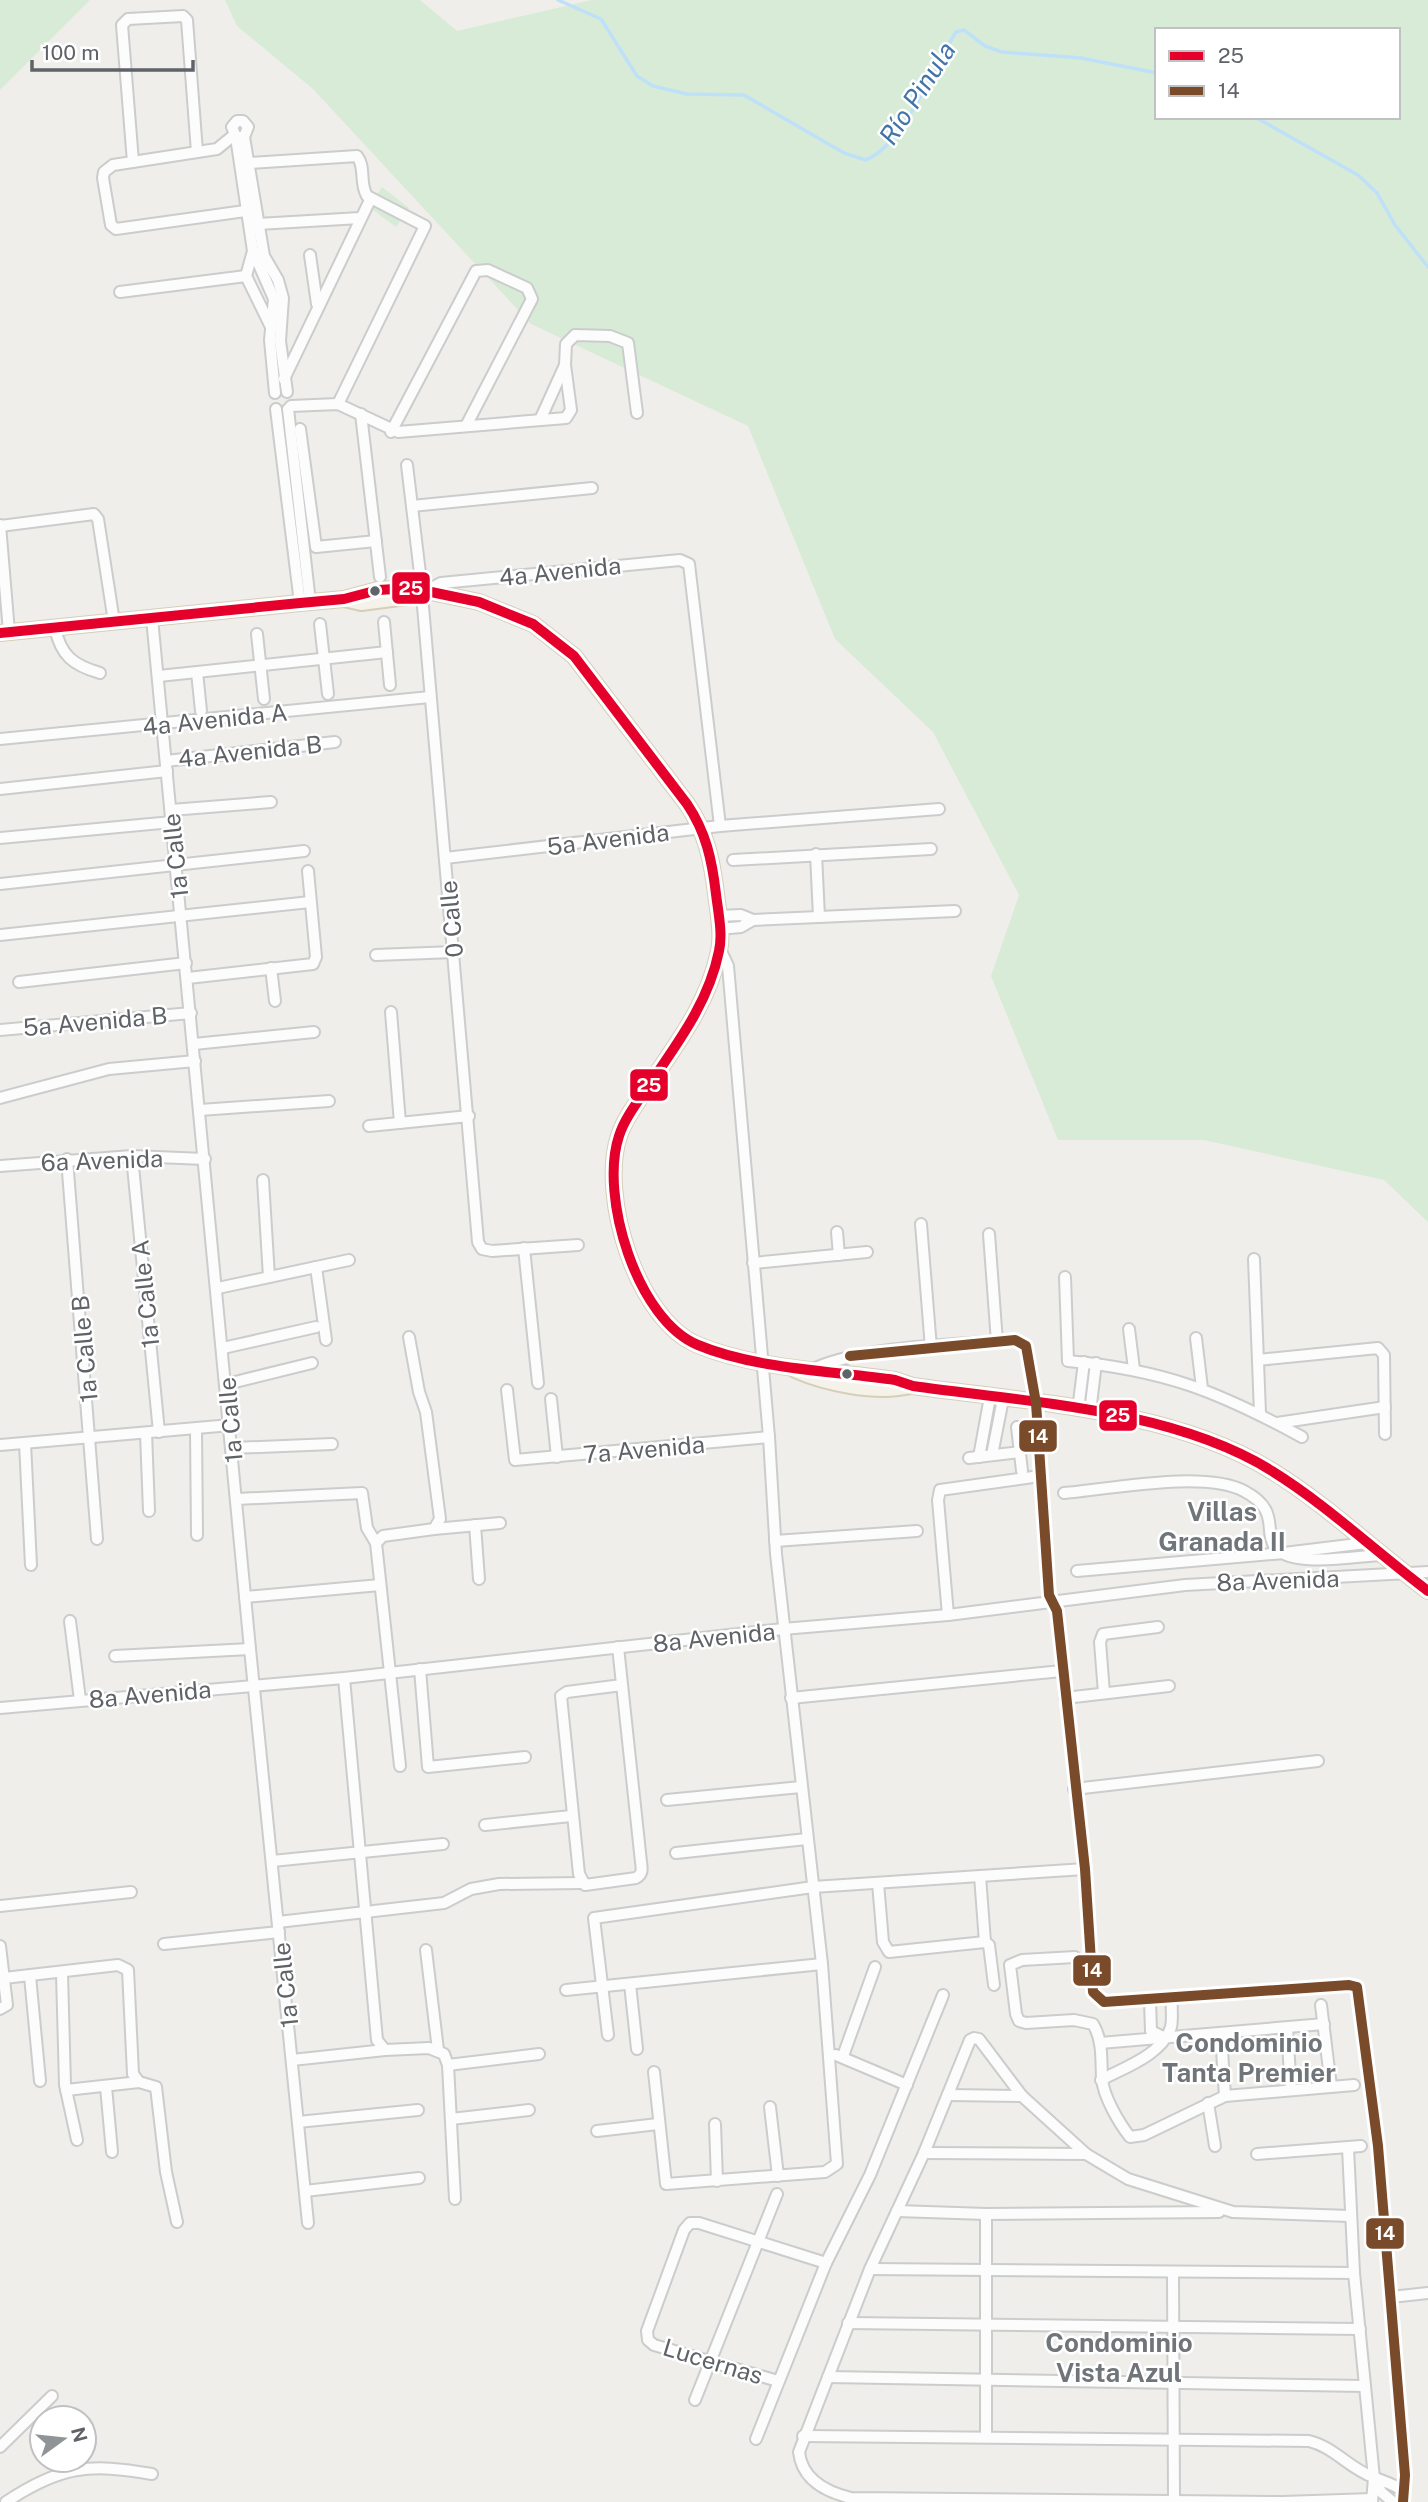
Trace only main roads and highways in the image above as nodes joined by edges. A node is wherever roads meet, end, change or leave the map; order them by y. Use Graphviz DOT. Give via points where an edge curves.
graph roads {
  1 [pos="4,632"];
  2 [pos="790,1368"];
  3 [pos="913,1386"];
  4 [pos="1428,1591"];
  1 -- 2 [label="main road, 4a Avenida" via="344,599 378,590 460,597 498,608 560,643 703,828 719,922 720,949 709,985 692,1021 618,1137 617,1210 626,1249 639,1281 671,1329 701,1347"];
  2 -- 3 [label="main road" via="815,1368"];
  2 -- 3 [label="main road" via="813,1378 881,1389"];
  3 -- 4 [label="main road" via="1166,1427 1230,1449 1273,1471"];
}
